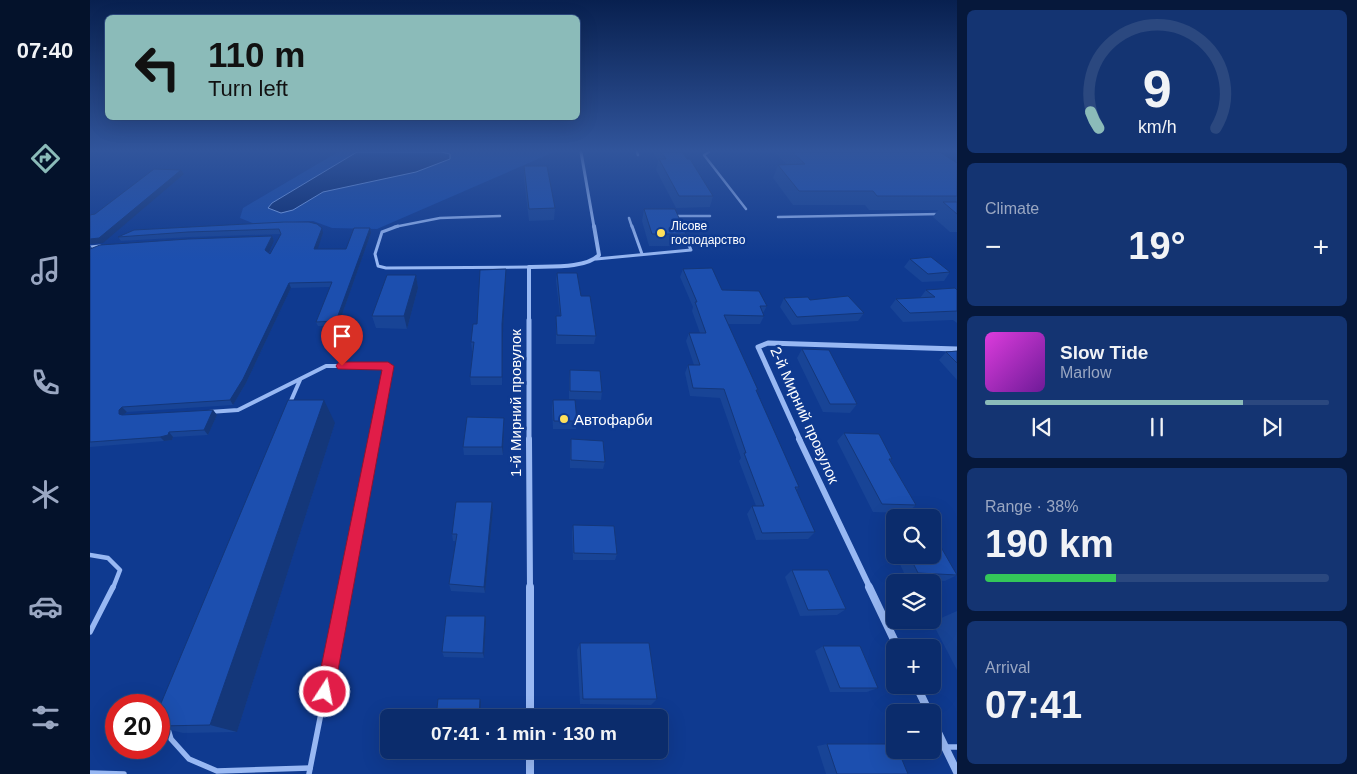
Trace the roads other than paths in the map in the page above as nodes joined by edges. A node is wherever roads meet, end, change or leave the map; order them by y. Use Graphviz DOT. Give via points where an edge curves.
graph roads {
  1 [pos="587,188"];
  2 [pos="730,188"];
  3 [pos="746,209"];
  4 [pos="944,214"];
  5 [pos="500,216"];
  6 [pos="710,216"];
  7 [pos="778,216"];
  8 [pos="629,218"];
  9 [pos="679,225"];
  10 [pos="683,233"];
  11 [pos="108,246"];
  12 [pos="90,247"];
  13 [pos="642,254"];
  14 [pos="596,259"];
  15 [pos="529,267"];
  16 [pos="957,349"];
  17 [pos="300,380"];
  18 [pos="287,411"];
  19 [pos="201,412"];
  20 [pos="90,555"];
  21 [pos="90,632"];
  22 [pos="894,639"];
  23 [pos="530,709"];
  24 [pos="170,737"];
  25 [pos="941,739"];
  26 [pos="945,747"];
  27 [pos="957,747"];
  28 [pos="530,759"];
  29 [pos="310,771"];
  30 [pos="957,772"];
  31 [pos="90,773"];
  32 [pos="124,774"];
  33 [pos="530,774"];
  1 -- 14 [label="street" via="599,254"];
  2 -- 3 [label="lane"];
  4 -- 7 [label="lane"];
  5 -- 15 [label="lane" via="428,218 408,222 382,232 374,254 375,262 386,268"];
  6 -- 9 [label="lane" via="675,216"];
  8 -- 13 [label="lane"];
  10 -- 13 [label="lane" via="691,250"];
  11 -- 12 [label="lane"];
  13 -- 14 [label="lane"];
  14 -- 15 [label="street" via="582,264"];
  15 -- 23 [label="street, 1-й Мирний провулок"];
  16 -- 22 [label="street, 2-й Мирний провулок" via="768,343 758,347"];
  17 -- 18 [label="lane"];
  17 -- 19 [label="lane" via="238,410"];
  17 -- 29 [label="lane" via="326,366 388,366"];
  20 -- 21 [label="lane" via="110,557 120,570"];
  24 -- 29 [label="lane" via="189,759 217,771"];
  25 -- 26 [label="street"];
  26 -- 27 [label="lane"];
  26 -- 30 [label="street"];
  28 -- 33 [label="street"];
  31 -- 32 [label="lane"];
}
